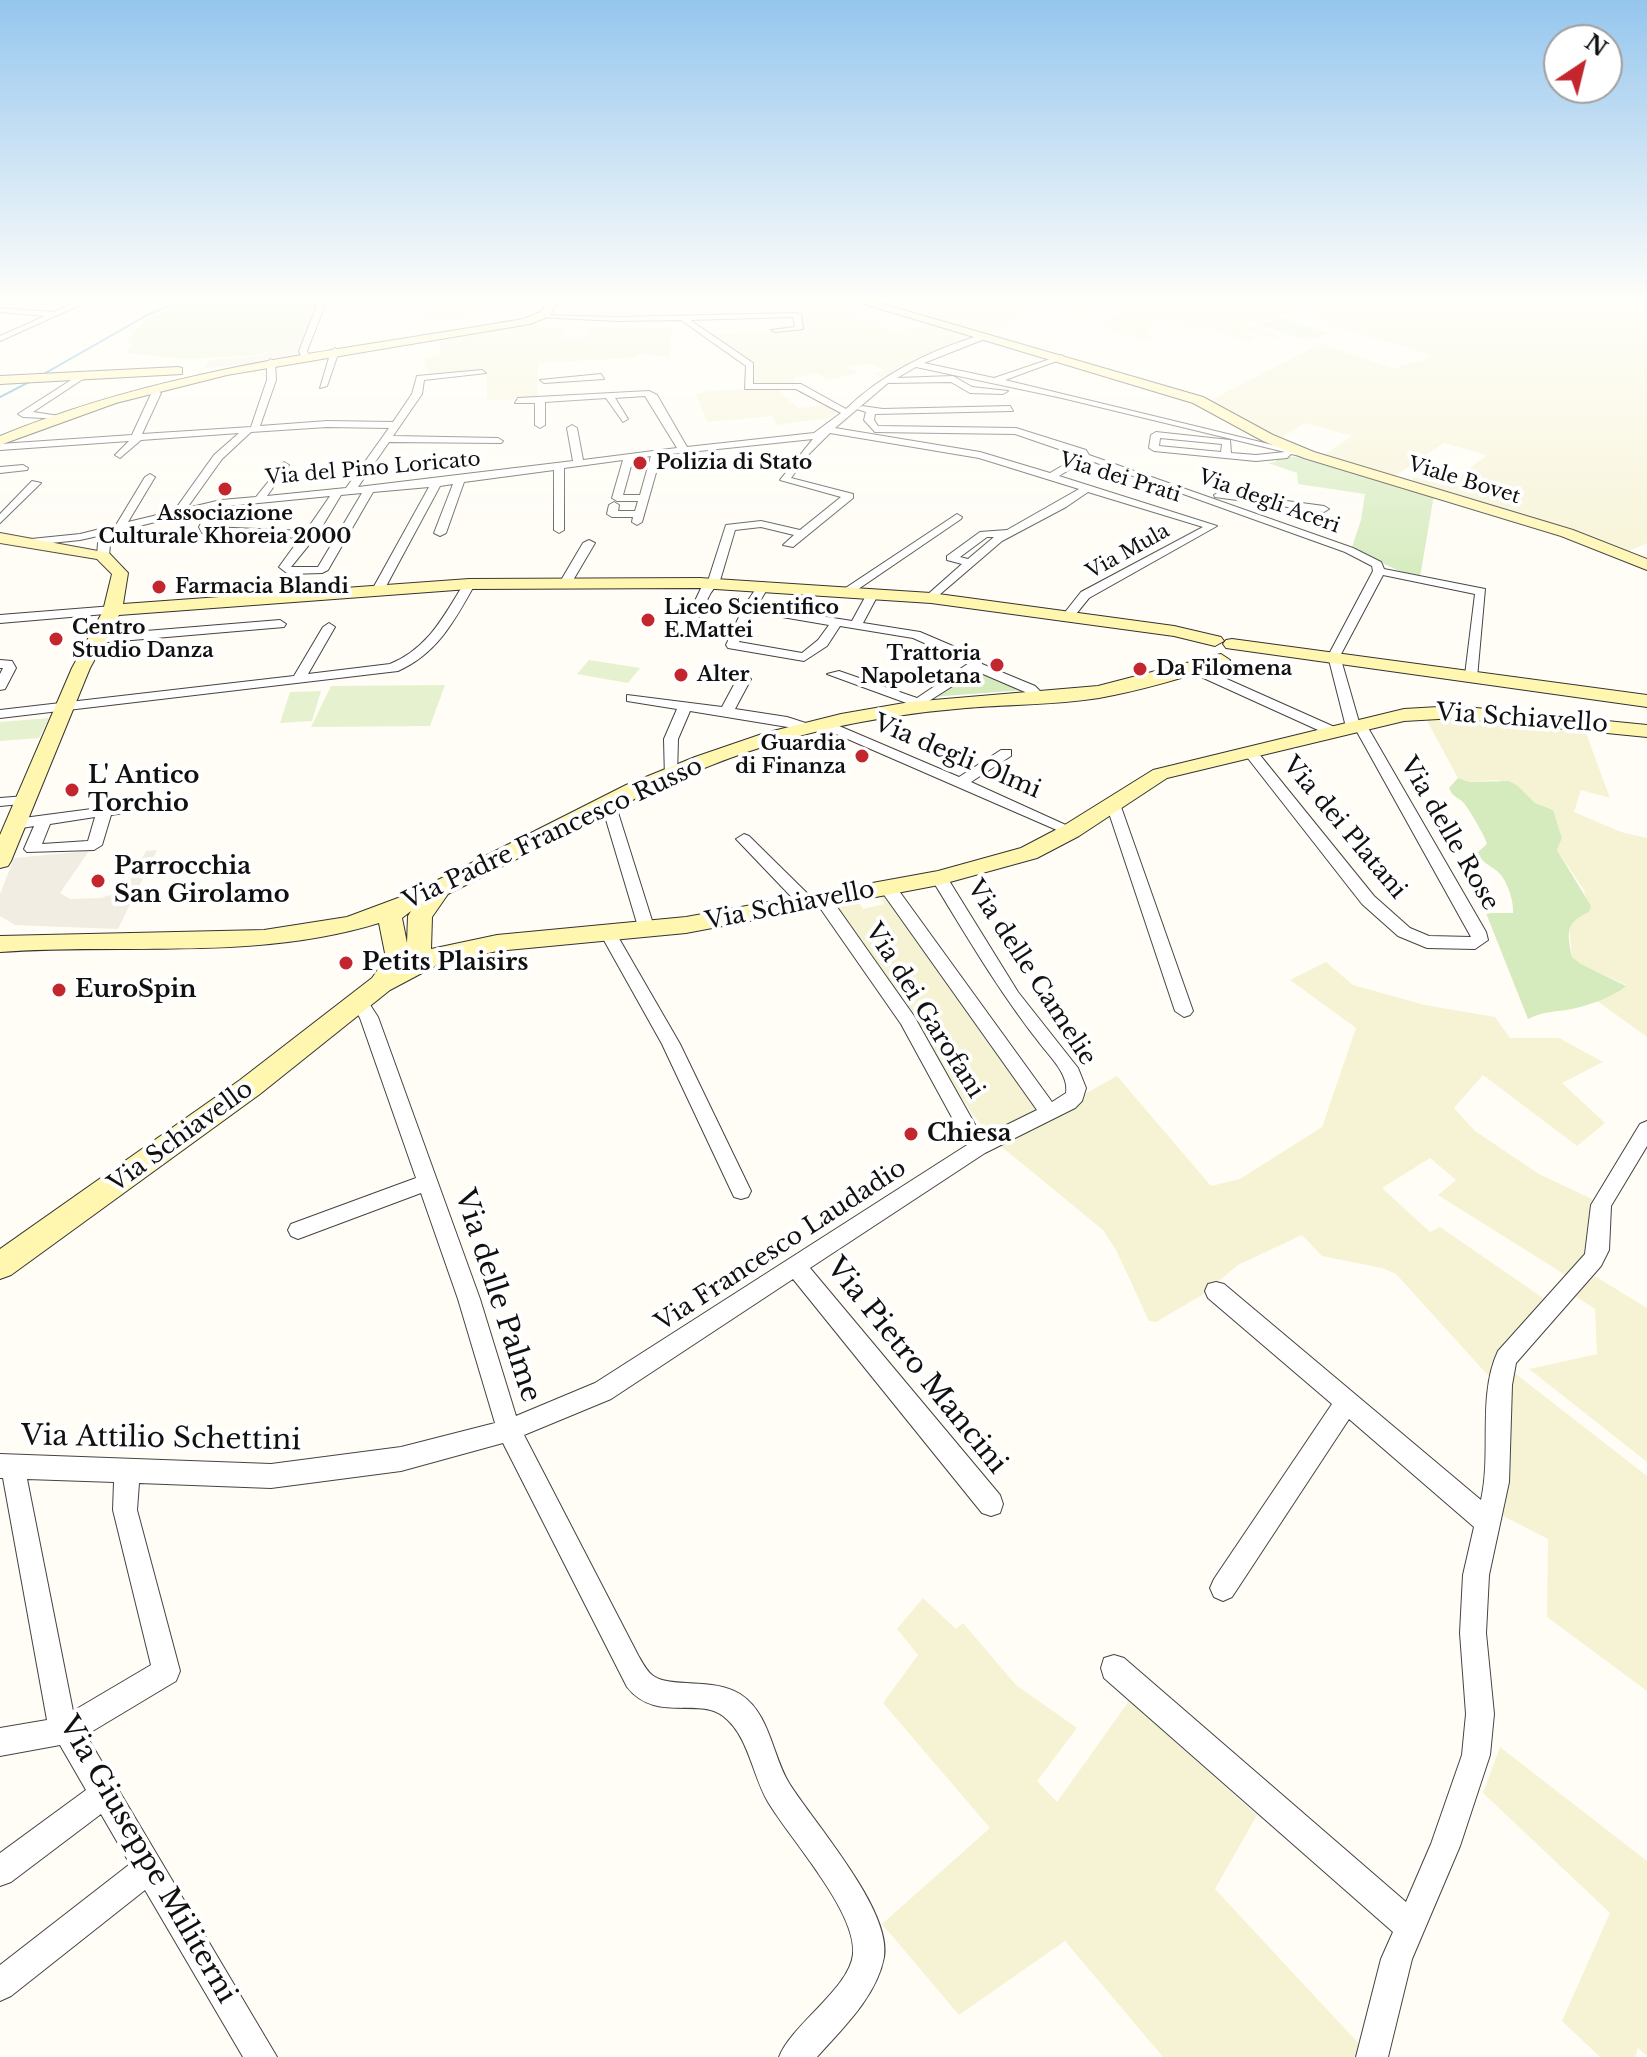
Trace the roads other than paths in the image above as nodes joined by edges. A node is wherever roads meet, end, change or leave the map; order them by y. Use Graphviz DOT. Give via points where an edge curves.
graph roads {
  1 [pos="52,396"];
  2 [pos="131,396"];
  3 [pos="155,396"];
  4 [pos="266,396"];
  5 [pos="416,396"];
  6 [pos="607,396"];
  7 [pos="653,396"];
  8 [pos="821,396"];
  9 [pos="864,396"];
  10 [pos="941,396"];
  11 [pos="951,396"];
  12 [pos="1061,396"];
  13 [pos="1187,396"];
  14 [pos="540,400"];
  15 [pos="518,401"];
  16 [pos="848,408"];
  17 [pos="1010,409"];
  18 [pos="871,411"];
  19 [pos="61,417"];
  20 [pos="623,419"];
  21 [pos="347,424"];
  22 [pos="397,425"];
  23 [pos="540,425"];
  24 [pos="252,428"];
  25 [pos="572,428"];
  26 [pos="828,430"];
  27 [pos="1075,436"];
  28 [pos="339,437"];
  29 [pos="137,438"];
  30 [pos="387,439"];
  31 [pos="2,440"];
  32 [pos="498,441"];
  33 [pos="1270,442"];
  34 [pos="683,449"];
  35 [pos="657,452"];
  36 [pos="120,455"];
  37 [pos="1084,455"];
  38 [pos="1226,455"];
  39 [pos="1309,455"];
  40 [pos="629,457"];
  41 [pos="1267,458"];
  42 [pos="579,464"];
  43 [pos="284,465"];
  44 [pos="559,467"];
  45 [pos="23,468"];
  46 [pos="0,470"];
  47 [pos="625,470"];
  48 [pos="653,470"];
  49 [pos="1052,476"];
  50 [pos="150,477"];
  51 [pos="460,480"];
  52 [pos="36,483"];
  53 [pos="436,483"];
  54 [pos="1088,487"];
  55 [pos="369,490"];
  56 [pos="343,492"];
  57 [pos="1193,494"];
  58 [pos="260,498"];
  59 [pos="644,498"];
  60 [pos="212,505"];
  61 [pos="614,505"];
  62 [pos="1324,509"];
  63 [pos="180,510"];
  64 [pos="127,513"];
  65 [pos="957,517"];
  66 [pos="0,520"];
  67 [pos="1212,526"];
  68 [pos="559,530"];
  69 [pos="111,531"];
  70 [pos="440,533"];
  71 [pos="1008,533"];
  72 [pos="803,534"];
  73 [pos="311,535"];
  74 [pos="0,538"];
  75 [pos="31,542"];
  76 [pos="589,543"];
  77 [pos="789,545"];
  78 [pos="73,549"];
  79 [pos="103,556"];
  80 [pos="970,563"];
  81 [pos="1647,565"];
  82 [pos="1379,571"];
  83 [pos="566,582"];
  84 [pos="469,584"];
  85 [pos="711,584"];
  86 [pos="763,586"];
  87 [pos="378,590"];
  88 [pos="847,591"];
  89 [pos="873,593"];
  90 [pos="931,598"];
  91 [pos="219,602"];
  92 [pos="749,608"];
  93 [pos="113,610"];
  94 [pos="1068,616"];
  95 [pos="0,619"];
  96 [pos="691,622"];
  97 [pos="836,623"];
  98 [pos="280,624"];
  99 [pos="856,625"];
  100 [pos="329,627"];
  101 [pos="212,630"];
  102 [pos="97,639"];
  103 [pos="1210,655"];
  104 [pos="1334,656"];
  105 [pos="0,664"];
  106 [pos="975,666"];
  107 [pos="834,674"];
  108 [pos="1472,675"];
  109 [pos="299,679"];
  110 [pos="744,679"];
  111 [pos="0,686"];
  112 [pos="1039,697"];
  113 [pos="632,698"];
  114 [pos="1647,701"];
  115 [pos="918,705"];
  116 [pos="685,706"];
  117 [pos="67,707"];
  118 [pos="727,711"];
  119 [pos="0,714"];
  120 [pos="816,726"];
  121 [pos="1349,728"];
  122 [pos="1647,731"];
  123 [pos="1250,752"];
  124 [pos="1006,753"];
  125 [pos="670,776"];
  126 [pos="960,783"];
  127 [pos="26,800"];
  128 [pos="0,802"];
  129 [pos="608,803"];
  130 [pos="1113,804"];
  131 [pos="152,805"];
  132 [pos="104,812"];
  133 [pos="44,820"];
  134 [pos="16,824"];
  135 [pos="1071,831"];
  136 [pos="744,839"];
  137 [pos="0,861"];
  138 [pos="939,878"];
  139 [pos="888,888"];
  140 [pos="816,902"];
  141 [pos="403,916"];
  142 [pos="0,929"];
  143 [pos="647,930"];
  144 [pos="609,935"];
  145 [pos="65,938"];
  146 [pos="1450,942"];
  147 [pos="0,944"];
  148 [pos="412,959"];
  149 [pos="370,993"];
  150 [pos="1184,1011"];
  151 [pos="1075,1096"];
  152 [pos="1049,1113"];
  153 [pos="1647,1129"];
  154 [pos="978,1148"];
  155 [pos="427,1182"];
  156 [pos="741,1191"];
  157 [pos="298,1230"];
  158 [pos="0,1266"];
  159 [pos="795,1266"];
  160 [pos="1216,1291"];
  161 [pos="1347,1402"];
  162 [pos="509,1430"];
  163 [pos="7,1468"];
  164 [pos="127,1473"];
  165 [pos="991,1504"];
  166 [pos="1488,1522"];
  167 [pos="1223,1588"];
  168 [pos="1114,1668"];
  169 [pos="67,1730"];
  170 [pos="0,1742"];
  171 [pos="103,1795"];
  172 [pos="148,1868"];
  173 [pos="0,1871"];
  174 [pos="1411,1927"];
  175 [pos="0,1985"];
  176 [pos="805,2053"];
  177 [pos="261,2057"];
  178 [pos="1372,2057"];
  1 -- 19 [label="street" via="23,414"];
  2 -- 19 [label="street"];
  3 -- 29 [label="street"];
  4 -- 24 [label="street"];
  5 -- 22 [label="street"];
  6 -- 14 [label="street"];
  6 -- 20 [label="street"];
  7 -- 34 [label="street"];
  8 -- 16 [label="street"];
  9 -- 16 [label="street"];
  10 -- 18 [label="street"];
  11 -- 17 [label="street"];
  12 -- 33 [label="street"];
  13 -- 33 [label="street, Viale Bovet"];
  14 -- 15 [label="street"];
  14 -- 23 [label="street"];
  16 -- 18 [label="street"];
  16 -- 26 [label="street"];
  18 -- 37 [label="street, Via degli Aceri" via="871,426 883,431 1016,431"];
  19 -- 31 [label="street"];
  21 -- 22 [label="street"];
  21 -- 24 [label="street"];
  21 -- 28 [label="street"];
  22 -- 30 [label="street"];
  24 -- 29 [label="street"];
  24 -- 63 [label="street" via="218,457"];
  25 -- 42 [label="street"];
  26 -- 34 [label="street, Via del Pino Loricato" via="803,438"];
  26 -- 49 [label="street, Via dei Prati" via="980,455"];
  26 -- 72 [label="street" via="785,480 849,496"];
  27 -- 37 [label="street"];
  29 -- 31 [label="street"];
  29 -- 36 [label="street"];
  30 -- 32 [label="street"];
  30 -- 56 [label="street"];
  33 -- 39 [label="street, Viale Bovet"];
  33 -- 41 [label="street" via="1275,452"];
  34 -- 35 [label="street, Via del Pino Loricato"];
  35 -- 40 [label="street, Via del Pino Loricato"];
  35 -- 48 [label="street"];
  37 -- 49 [label="street"];
  37 -- 57 [label="street, Via degli Aceri"];
  38 -- 38 [label="street" via="1154,448 1156,435 1227,442"];
  38 -- 41 [label="street"];
  39 -- 41 [label="street"];
  39 -- 81 [label="street, Viale Bovet" via="1567,533"];
  40 -- 42 [label="street, Via del Pino Loricato"];
  40 -- 47 [label="street"];
  42 -- 44 [label="street, Via del Pino Loricato"];
  43 -- 58 [label="street"];
  44 -- 51 [label="street, Via del Pino Loricato"];
  44 -- 68 [label="street"];
  45 -- 46 [label="street"];
  47 -- 48 [label="street"];
  47 -- 59 [label="street" via="617,498"];
  48 -- 59 [label="street"];
  49 -- 54 [label="street, Via dei Prati"];
  50 -- 64 [label="street"];
  51 -- 53 [label="street, Via del Pino Loricato"];
  51 -- 70 [label="street"];
  52 -- 66 [label="street"];
  53 -- 55 [label="street, Via del Pino Loricato"];
  53 -- 87 [label="street"];
  54 -- 67 [label="street, Via dei Prati"];
  54 -- 71 [label="street"];
  55 -- 56 [label="street, Via del Pino Loricato"];
  55 -- 73 [label="street" via="322,570 288,571 285,567 303,538"];
  56 -- 58 [label="street, Via del Pino Loricato"];
  56 -- 73 [label="street"];
  57 -- 62 [label="street"];
  57 -- 82 [label="street, Via degli Aceri" via="1349,550 1377,564"];
  58 -- 60 [label="street, Via del Pino Loricato"];
  59 -- 61 [label="street" via="638,518 612,514"];
  60 -- 63 [label="street, Via del Pino Loricato"];
  60 -- 73 [label="street" via="206,531"];
  63 -- 64 [label="street"];
  63 -- 69 [label="street, Via del Pino Loricato"];
  64 -- 69 [label="street"];
  65 -- 88 [label="street"];
  67 -- 94 [label="street, Via Mula" via="1085,595"];
  69 -- 75 [label="street, Via del Pino Loricato"];
  69 -- 78 [label="street, Via del Pino Loricato"];
  69 -- 79 [label="street"];
  71 -- 80 [label="street"];
  71 -- 80 [label="street" via="984,534 951,558"];
  72 -- 77 [label="street"];
  72 -- 85 [label="street" via="761,524 730,527"];
  74 -- 75 [label="street"];
  75 -- 78 [label="street"];
  76 -- 83 [label="street"];
  78 -- 79 [label="street"];
  79 -- 93 [label="street" via="120,573"];
  80 -- 90 [label="street"];
  82 -- 104 [label="street"];
  82 -- 108 [label="street" via="1481,592"];
  83 -- 84 [label="street"];
  83 -- 85 [label="street"];
  84 -- 87 [label="street"];
  84 -- 109 [label="street" via="427,650 413,660 393,668"];
  85 -- 86 [label="street"];
  85 -- 96 [label="street"];
  86 -- 88 [label="street"];
  86 -- 92 [label="street"];
  87 -- 91 [label="street"];
  88 -- 89 [label="street"];
  89 -- 90 [label="street"];
  89 -- 99 [label="street"];
  90 -- 94 [label="street"];
  91 -- 93 [label="street"];
  91 -- 101 [label="street"];
  92 -- 97 [label="street"];
  92 -- 97 [label="street" via="732,645 804,657 823,643"];
  93 -- 95 [label="street"];
  93 -- 102 [label="street"];
  94 -- 103 [label="street" via="1174,631"];
  97 -- 99 [label="street"];
  98 -- 101 [label="street"];
  99 -- 106 [label="street" via="916,635 976,661"];
  100 -- 109 [label="street"];
  101 -- 102 [label="street"];
  102 -- 117 [label="street"];
  103 -- 104 [label="street, Via Padre Francesco Russo"];
  103 -- 112 [label="street, Via Padre Francesco Russo" via="1118,689"];
  103 -- 121 [label="street"];
  104 -- 108 [label="street, Via Padre Francesco Russo"];
  104 -- 121 [label="street"];
  105 -- 111 [label="street" via="10,668"];
  106 -- 112 [label="street"];
  106 -- 115 [label="street"];
  107 -- 115 [label="street"];
  108 -- 114 [label="street, Via Padre Francesco Russo"];
  109 -- 117 [label="street"];
  110 -- 118 [label="street"];
  112 -- 115 [label="street, Via Padre Francesco Russo"];
  113 -- 116 [label="street, Via degli Olmi"];
  115 -- 120 [label="street, Via Padre Francesco Russo"];
  116 -- 118 [label="street, Via degli Olmi"];
  116 -- 125 [label="street" via="671,739"];
  117 -- 119 [label="street"];
  117 -- 127 [label="street"];
  118 -- 120 [label="street, Via degli Olmi"];
  120 -- 125 [label="street, Via Padre Francesco Russo" via="765,739"];
  120 -- 126 [label="street, Via degli Olmi"];
  121 -- 122 [label="street, Via Schiavello" via="1404,715 1456,712"];
  121 -- 123 [label="street, Via Schiavello"];
  121 -- 146 [label="street, Via delle Rose" via="1480,940"];
  123 -- 130 [label="street, Via Schiavello" via="1160,774"];
  123 -- 146 [label="street, Via dei Platani" via="1368,900 1404,932 1427,942"];
  124 -- 126 [label="street"];
  125 -- 129 [label="street, Via Padre Francesco Russo"];
  126 -- 135 [label="street, Via degli Olmi"];
  127 -- 128 [label="street"];
  127 -- 134 [label="street"];
  129 -- 141 [label="street, Via Padre Francesco Russo" via="438,891"];
  129 -- 143 [label="street"];
  130 -- 135 [label="street, Via Schiavello"];
  130 -- 150 [label="street"];
  131 -- 132 [label="street"];
  132 -- 133 [label="street"];
  132 -- 133 [label="street" via="94,845 32,849"];
  133 -- 134 [label="street"];
  134 -- 137 [label="street"];
  135 -- 138 [label="street, Via Schiavello" via="1029,853"];
  136 -- 140 [label="street, Via dei Garofani"];
  138 -- 139 [label="street, Via Schiavello"];
  138 -- 151 [label="street, Via delle Camelie" via="1012,996 1069,1068"];
  139 -- 140 [label="street, Via Schiavello"];
  139 -- 152 [label="street"];
  140 -- 143 [label="street, Via Schiavello"];
  140 -- 154 [label="street, Via dei Garofani" via="908,1021"];
  141 -- 145 [label="street" via="377,925 351,923 272,937"];
  141 -- 148 [label="street"];
  141 -- 148 [label="street"];
  142 -- 145 [label="street"];
  143 -- 144 [label="street, Via Schiavello"];
  144 -- 148 [label="street, Via Schiavello" via="497,943"];
  144 -- 156 [label="street" via="671,1044"];
  145 -- 147 [label="street"];
  148 -- 149 [label="street, Via Schiavello"];
  149 -- 155 [label="street, Via delle Palme" via="369,1017"];
  149 -- 158 [label="street, Via Schiavello" via="250,1087"];
  151 -- 152 [label="street, Via Francesco Laudadio"];
  152 -- 154 [label="street, Via Francesco Laudadio"];
  153 -- 166 [label="street" via="1601,1205 1593,1260 1506,1358 1500,1385 1497,1482"];
  154 -- 159 [label="street, Via Francesco Laudadio"];
  155 -- 157 [label="street, Via delle Palme"];
  155 -- 162 [label="street, Via delle Palme"];
  159 -- 162 [label="street, Via Francesco Laudadio" via="603,1391"];
  159 -- 165 [label="street, Via Pietro Mancini"];
  160 -- 161 [label="street"];
  161 -- 166 [label="street"];
  161 -- 167 [label="street"];
  162 -- 164 [label="street, Via Attilio Schettini" via="401,1459 305,1473"];
  162 -- 176 [label="street, Via delle Palme" via="628,1665 654,1692 707,1696 742,1714 776,1788 850,1898 866,1936 865,1971"];
  163 -- 164 [label="street, Via Attilio Schettini"];
  163 -- 169 [label="street, Via Giuseppe Militerni"];
  164 -- 169 [label="street" via="125,1510 166,1671"];
  166 -- 174 [label="street" via="1476,1575 1473,1633 1480,1714 1476,1755"];
  168 -- 174 [label="street"];
  169 -- 170 [label="street"];
  169 -- 171 [label="street, Via Giuseppe Militerni"];
  171 -- 172 [label="street, Via Giuseppe Militerni"];
  171 -- 173 [label="street"];
  172 -- 175 [label="street"];
  172 -- 177 [label="street, Via Giuseppe Militerni"];
  174 -- 178 [label="street" via="1397,1959"];
}
